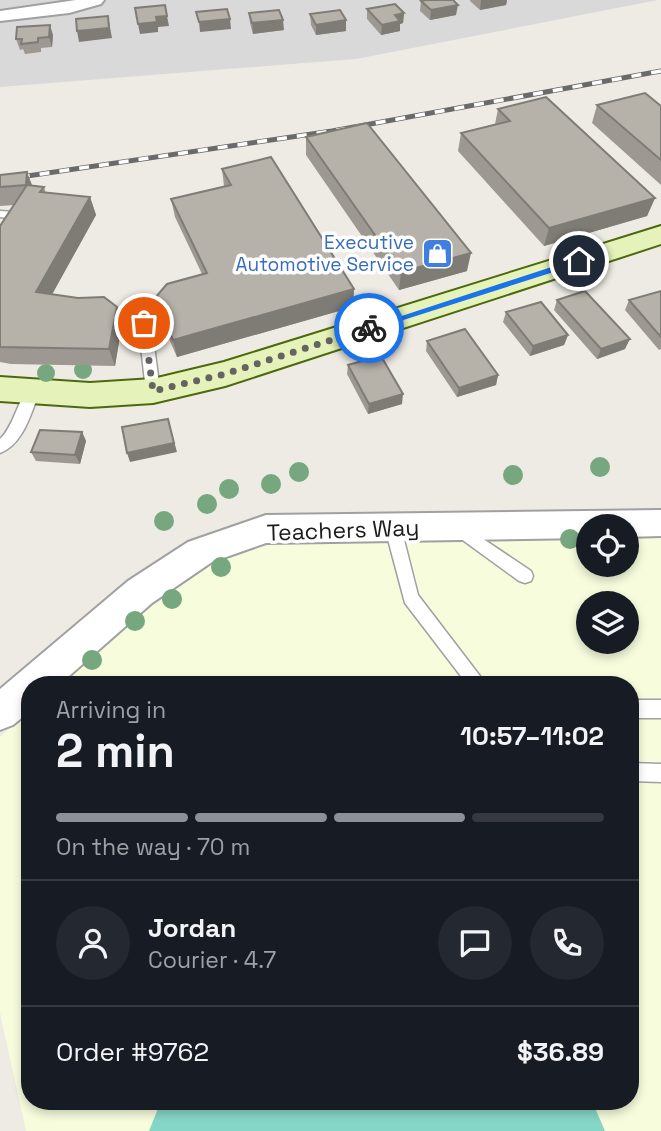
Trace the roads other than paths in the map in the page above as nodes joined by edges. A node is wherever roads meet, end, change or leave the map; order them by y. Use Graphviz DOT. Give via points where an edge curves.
graph roads {
  1 [pos="95,0"];
  2 [pos="0,16"];
  3 [pos="0,214"];
  4 [pos="661,235"];
  5 [pos="0,237"];
  6 [pos="142,301"];
  7 [pos="0,389"];
  8 [pos="33,391"];
  9 [pos="153,391"];
  10 [pos="7,433"];
  11 [pos="0,447"];
  12 [pos="661,523"];
  13 [pos="456,527"];
  14 [pos="393,528"];
  15 [pos="525,576"];
  16 [pos="43,676"];
  17 [pos="471,676"];
  18 [pos="21,694"];
  19 [pos="639,709"];
  20 [pos="661,709"];
  21 [pos="0,712"];
  22 [pos="639,772"];
  23 [pos="661,773"];
  1 -- 2 [label="street" via="69,8"];
  3 -- 5 [label="lane" via="15,215"];
  4 -- 9 [label="street" via="225,374"];
  6 -- 9 [label="lane"];
  7 -- 8 [label="street"];
  8 -- 9 [label="street" via="90,396"];
  8 -- 10 [label="lane"];
  10 -- 11 [label="lane"];
  12 -- 13 [label="street, Teachers Way"];
  13 -- 14 [label="street, Teachers Way"];
  13 -- 15 [label="lane"];
  14 -- 16 [label="street, Teachers Way" via="266,529 200,552 140,592"];
  14 -- 17 [label="lane" via="411,598"];
  18 -- 21 [label="street, Teachers Way"];
  19 -- 20 [label="lane"];
  22 -- 23 [label="lane"];
}
